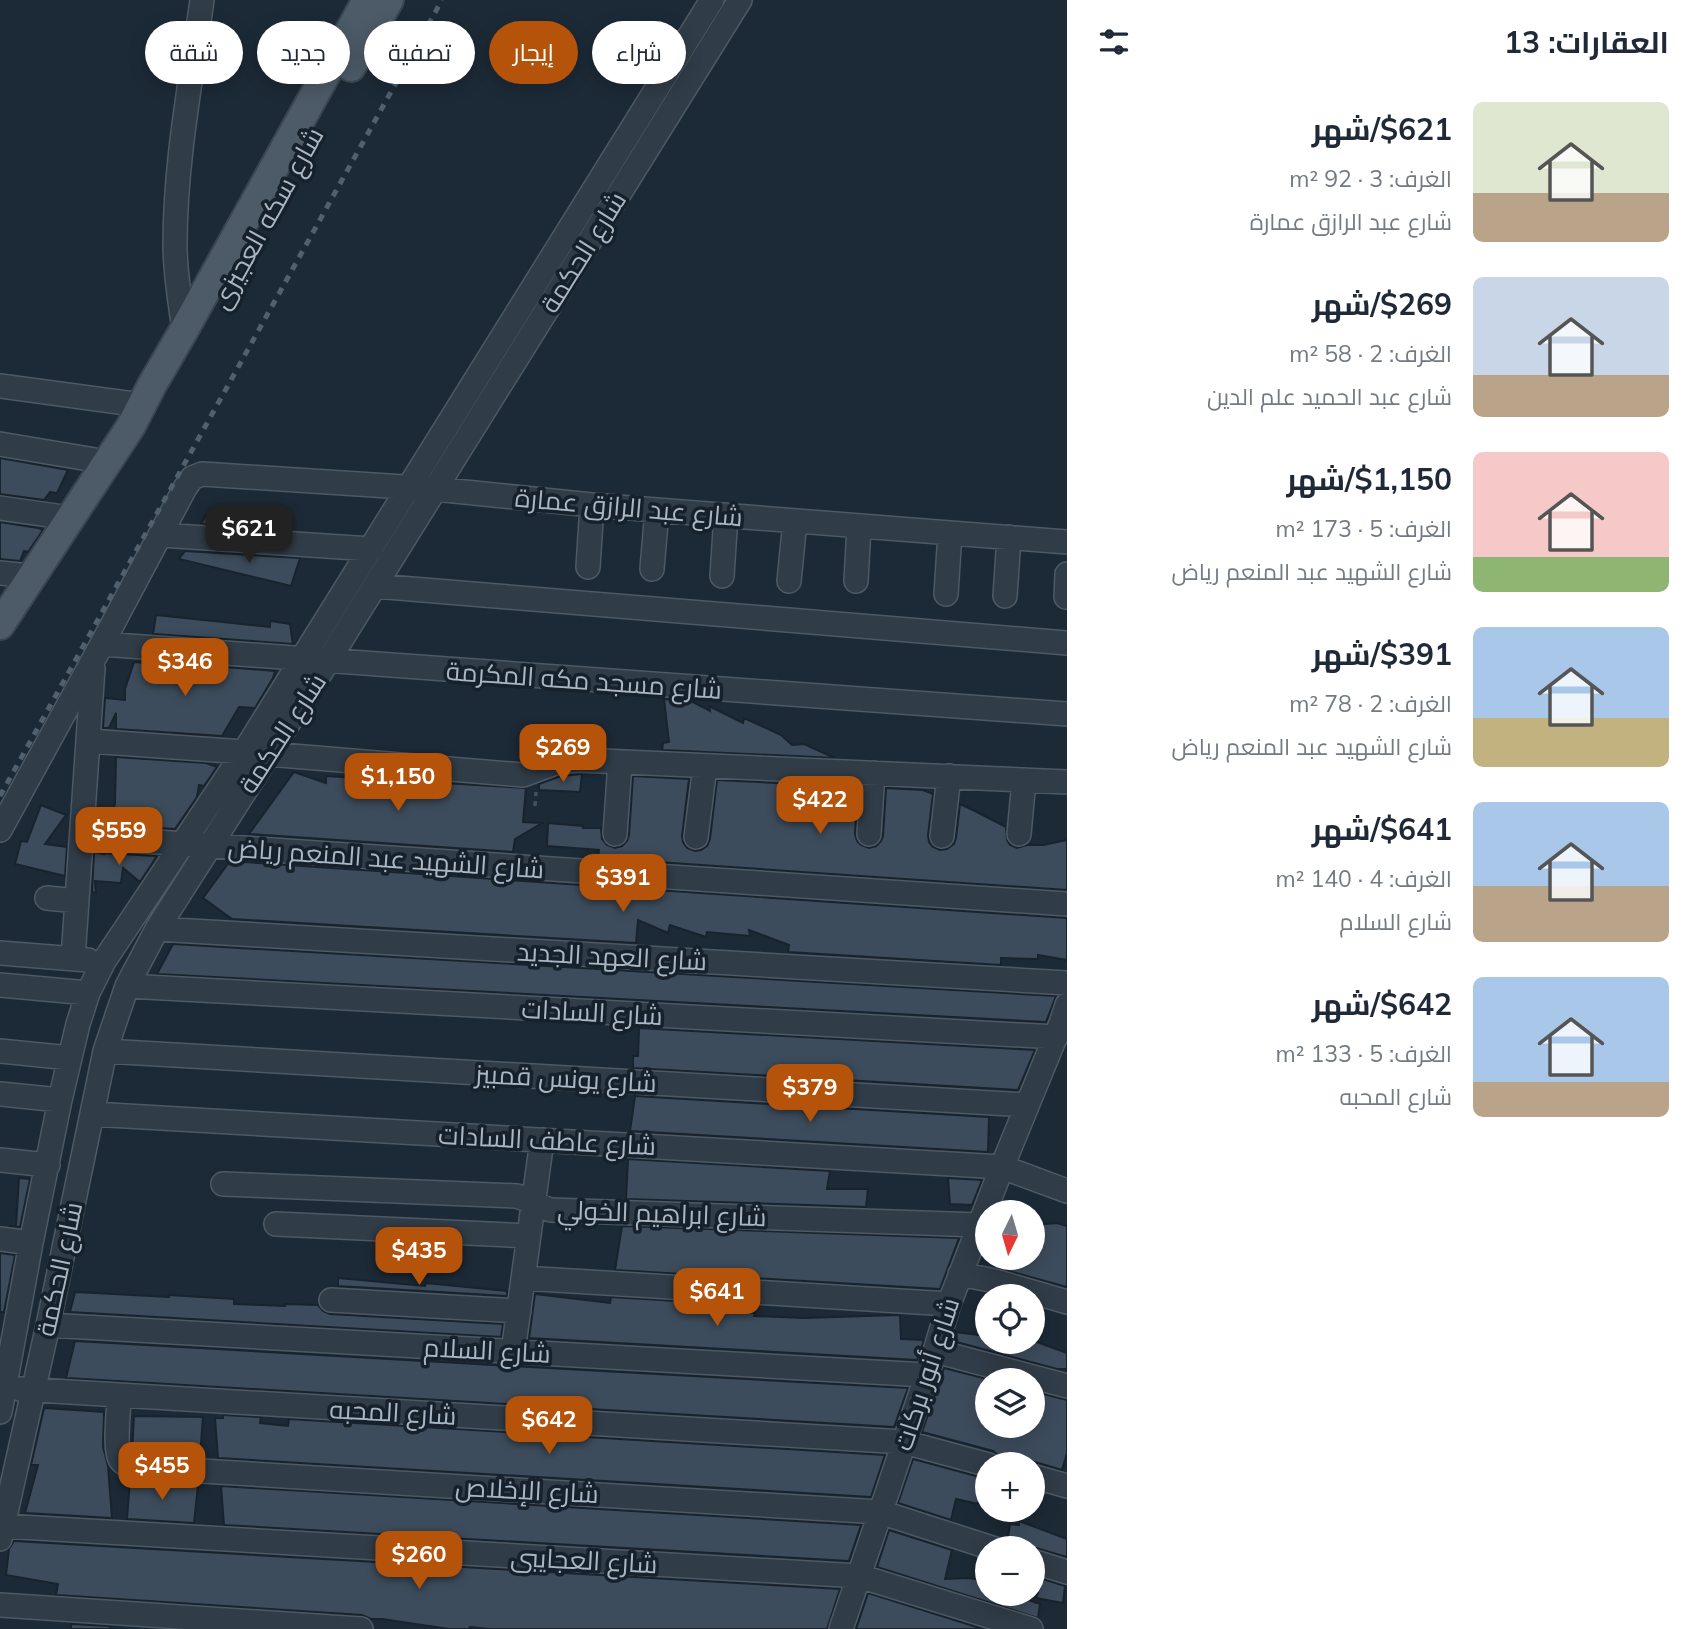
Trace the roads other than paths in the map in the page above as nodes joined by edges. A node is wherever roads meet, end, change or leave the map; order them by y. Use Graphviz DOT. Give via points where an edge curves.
graph roads {
  1 [pos="202,0"];
  2 [pos="712,0"];
  3 [pos="740,0"];
  4 [pos="366,1"];
  5 [pos="184,330"];
  6 [pos="0,386"];
  7 [pos="136,416"];
  8 [pos="0,444"];
  9 [pos="107,462"];
  10 [pos="409,488"];
  11 [pos="435,489"];
  12 [pos="592,505"];
  13 [pos="0,508"];
  14 [pos="657,510"];
  15 [pos="726,515"];
  16 [pos="70,518"];
  17 [pos="795,521"];
  18 [pos="859,526"];
  19 [pos="950,533"];
  20 [pos="161,535"];
  21 [pos="1009,537"];
  22 [pos="1067,542"];
  23 [pos="371,549"];
  24 [pos="588,567"];
  25 [pos="652,569"];
  26 [pos="0,573"];
  27 [pos="1067,574"];
  28 [pos="31,576"];
  29 [pos="722,576"];
  30 [pos="789,581"];
  31 [pos="856,581"];
  32 [pos="375,586"];
  33 [pos="946,594"];
  34 [pos="1005,596"];
  35 [pos="1066,597"];
  36 [pos="0,625"];
  37 [pos="1067,643"];
  38 [pos="98,652"];
  39 [pos="303,658"];
  40 [pos="328,661"];
  41 [pos="1067,715"];
  42 [pos="89,741"];
  43 [pos="244,752"];
  44 [pos="268,754"];
  45 [pos="620,762"];
  46 [pos="705,766"];
  47 [pos="873,773"];
  48 [pos="948,776"];
  49 [pos="1024,780"];
  50 [pos="1067,782"];
  51 [pos="0,830"];
  52 [pos="615,834"];
  53 [pos="869,834"];
  54 [pos="1019,834"];
  55 [pos="942,836"];
  56 [pos="82,837"];
  57 [pos="696,837"];
  58 [pos="182,845"];
  59 [pos="209,847"];
  60 [pos="47,898"];
  61 [pos="77,901"];
  62 [pos="1067,904"];
  63 [pos="157,929"];
  64 [pos="0,953"];
  65 [pos="73,958"];
  66 [pos="104,961"];
  67 [pos="1067,983"];
  68 [pos="0,985"];
  69 [pos="127,986"];
  70 [pos="88,993"];
  71 [pos="1063,1022"];
  72 [pos="0,1051"];
  73 [pos="105,1051"];
  74 [pos="70,1058"];
  75 [pos="0,1094"];
  76 [pos="60,1100"];
  77 [pos="1027,1105"];
  78 [pos="92,1114"];
  79 [pos="542,1140"];
  80 [pos="0,1160"];
  81 [pos="48,1164"];
  82 [pos="1002,1167"];
  83 [pos="223,1184"];
  84 [pos="1067,1191"];
  85 [pos="989,1200"];
  86 [pos="533,1203"];
  87 [pos="276,1224"];
  88 [pos="975,1225"];
  89 [pos="975,1235"];
  90 [pos="529,1236"];
  91 [pos="0,1239"];
  92 [pos="31,1243"];
  93 [pos="960,1274"];
  94 [pos="523,1278"];
  95 [pos="331,1300"];
  96 [pos="1067,1302"];
  97 [pos="949,1304"];
  98 [pos="519,1311"];
  99 [pos="48,1325"];
  100 [pos="8,1327"];
  101 [pos="935,1351"];
  102 [pos="513,1352"];
  103 [pos="926,1375"];
  104 [pos="1067,1386"];
  105 [pos="5,1388"];
  106 [pos="33,1390"];
  107 [pos="119,1396"];
  108 [pos="0,1412"];
  109 [pos="904,1442"];
  110 [pos="975,1461"];
  111 [pos="1045,1480"];
  112 [pos="1067,1486"];
  113 [pos="880,1512"];
  114 [pos="1,1532"];
  115 [pos="975,1543"];
  116 [pos="1045,1565"];
  117 [pos="1067,1572"];
  118 [pos="859,1576"];
  119 [pos="0,1605"];
  120 [pos="361,1629"];
  121 [pos="841,1629"];
  122 [pos="1031,1629"];
  1 -- 5 [label="street" via="176,212 177,284"];
  2 -- 10 [label="street, شارع الحكمة"];
  3 -- 11 [label="street, شارع الحكمة"];
  4 -- 5 [label="main road, شارع سكه العجيزى"];
  4 -- 7 [label="main road, شارع سكه العجيزى" via="176,379 155,404"];
  5 -- 7 [label="main road, شارع سكه العجيزى"];
  6 -- 7 [label="street"];
  7 -- 9 [label="main road, شارع سكه العجيزى"];
  8 -- 9 [label="street"];
  9 -- 16 [label="main road, شارع سكه العجيزى"];
  10 -- 11 [label="street, شارع عبد الرازق عمارة"];
  10 -- 20 [label="street, شارع عبد الرازق عمارة" via="202,474 185,488"];
  10 -- 23 [label="street, شارع الحكمة"];
  11 -- 12 [label="street, شارع عبد الرازق عمارة"];
  11 -- 32 [label="street, شارع الحكمة"];
  12 -- 14 [label="street, شارع عبد الرازق عمارة"];
  12 -- 24 [label="street"];
  13 -- 16 [label="street"];
  14 -- 15 [label="street, شارع عبد الرازق عمارة"];
  14 -- 25 [label="street"];
  15 -- 17 [label="street, شارع عبد الرازق عمارة"];
  15 -- 29 [label="street"];
  16 -- 28 [label="main road, شارع سكه العجيزى"];
  17 -- 18 [label="street, شارع عبد الرازق عمارة"];
  17 -- 30 [label="street"];
  18 -- 19 [label="street, شارع عبد الرازق عمارة"];
  18 -- 31 [label="street"];
  19 -- 21 [label="street, شارع عبد الرازق عمارة"];
  19 -- 33 [label="street"];
  20 -- 23 [label="street"];
  20 -- 38 [label="street"];
  21 -- 22 [label="street, شارع عبد الرازق عمارة"];
  21 -- 34 [label="street"];
  23 -- 39 [label="street, شارع الحكمة"];
  26 -- 28 [label="street"];
  27 -- 35 [label="street"];
  28 -- 36 [label="main road, شارع سكه العجيزى"];
  32 -- 37 [label="street"];
  32 -- 40 [label="street, شارع الحكمة"];
  38 -- 39 [label="street, شارع مسجد مكه المكرمة"];
  38 -- 42 [label="street"];
  38 -- 51 [label="street"];
  39 -- 40 [label="street, شارع مسجد مكه المكرمة"];
  39 -- 43 [label="street, شارع الحكمة"];
  40 -- 41 [label="street, شارع مسجد مكه المكرمة"];
  40 -- 44 [label="street, شارع الحكمة"];
  42 -- 43 [label="street"];
  42 -- 56 [label="street"];
  43 -- 58 [label="street, شارع الحكمة"];
  44 -- 45 [label="street" via="523,775 558,762"];
  44 -- 59 [label="street, شارع الحكمة"];
  45 -- 46 [label="street"];
  45 -- 52 [label="street"];
  46 -- 47 [label="street"];
  46 -- 57 [label="street"];
  47 -- 48 [label="street"];
  47 -- 53 [label="street"];
  48 -- 49 [label="street"];
  48 -- 55 [label="street"];
  49 -- 50 [label="street"];
  49 -- 54 [label="street"];
  56 -- 58 [label="street, شارع الشهيد عبد المنعم رياض"];
  56 -- 61 [label="street"];
  58 -- 59 [label="street, شارع الشهيد عبد المنعم رياض"];
  58 -- 66 [label="street, شارع الحكمة"];
  59 -- 62 [label="street, شارع الشهيد عبد المنعم رياض"];
  59 -- 63 [label="street, شارع الحكمة"];
  60 -- 61 [label="street"];
  61 -- 65 [label="street"];
  63 -- 67 [label="street, شارع العهد الجديد"];
  63 -- 69 [label="street, شارع الحكمة"];
  64 -- 65 [label="street"];
  65 -- 66 [label="street"];
  66 -- 70 [label="street, شارع الحكمة"];
  68 -- 70 [label="street"];
  69 -- 71 [label="street, شارع السادات"];
  69 -- 73 [label="street, شارع الحكمة"];
  70 -- 74 [label="street, شارع الحكمة"];
  71 -- 77 [label="street, شارع أنور بركات"];
  72 -- 74 [label="street"];
  73 -- 77 [label="street, شارع يونس قمبيز"];
  73 -- 78 [label="street, شارع الحكمة"];
  74 -- 76 [label="street, شارع الحكمة"];
  75 -- 76 [label="street"];
  76 -- 81 [label="street, شارع الحكمة"];
  77 -- 82 [label="street, شارع أنور بركات"];
  78 -- 79 [label="street, شارع عاطف السادات"];
  78 -- 99 [label="street, شارع الحكمة"];
  79 -- 82 [label="street, شارع عاطف السادات"];
  79 -- 86 [label="street"];
  80 -- 81 [label="street"];
  81 -- 92 [label="street, شارع الحكمة"];
  82 -- 84 [label="street, شارع عاطف السادات"];
  82 -- 85 [label="street, شارع أنور بركات"];
  83 -- 86 [label="street, شارع ابراهيم الخولي" via="517,1196"];
  86 -- 88 [label="street, شارع ابراهيم الخولي" via="551,1210"];
  86 -- 90 [label="street"];
  87 -- 90 [label="street"];
  89 -- 93 [label="street, شارع أنور بركات"];
  90 -- 94 [label="street"];
  91 -- 92 [label="street"];
  92 -- 100 [label="street, شارع الحكمة"];
  93 -- 96 [label="street"];
  93 -- 97 [label="street, شارع أنور بركات"];
  94 -- 97 [label="street"];
  94 -- 98 [label="street"];
  95 -- 98 [label="street"];
  97 -- 101 [label="street, شارع أنور بركات"];
  98 -- 102 [label="street"];
  99 -- 102 [label="street, شارع السلام"];
  99 -- 106 [label="street, شارع الحكمة"];
  100 -- 105 [label="street, شارع الحكمة"];
  101 -- 103 [label="street, شارع أنور بركات"];
  101 -- 104 [label="street"];
  102 -- 103 [label="street, شارع السلام"];
  103 -- 109 [label="street, شارع أنور بركات"];
  105 -- 106 [label="street, شارع المحبه"];
  105 -- 108 [label="street, شارع الحكمة"];
  106 -- 107 [label="street, شارع المحبه"];
  106 -- 114 [label="street, شارع الحكمة"];
  107 -- 109 [label="street, شارع المحبه"];
  107 -- 113 [label="street, شارع الإخلاص" via="119,1458 135,1467"];
  109 -- 110 [label="street, شارع المحبه"];
  109 -- 113 [label="street, شارع أنور بركات"];
  111 -- 112 [label="street"];
  113 -- 115 [label="street, شارع الإخلاص"];
  113 -- 118 [label="street, شارع أنور بركات"];
  114 -- 118 [label="street, شارع العجايبى"];
  116 -- 117 [label="street"];
  118 -- 121 [label="street, شارع أنور بركات"];
  118 -- 122 [label="street, شارع العجايبى"];
  119 -- 120 [label="street"];
}
